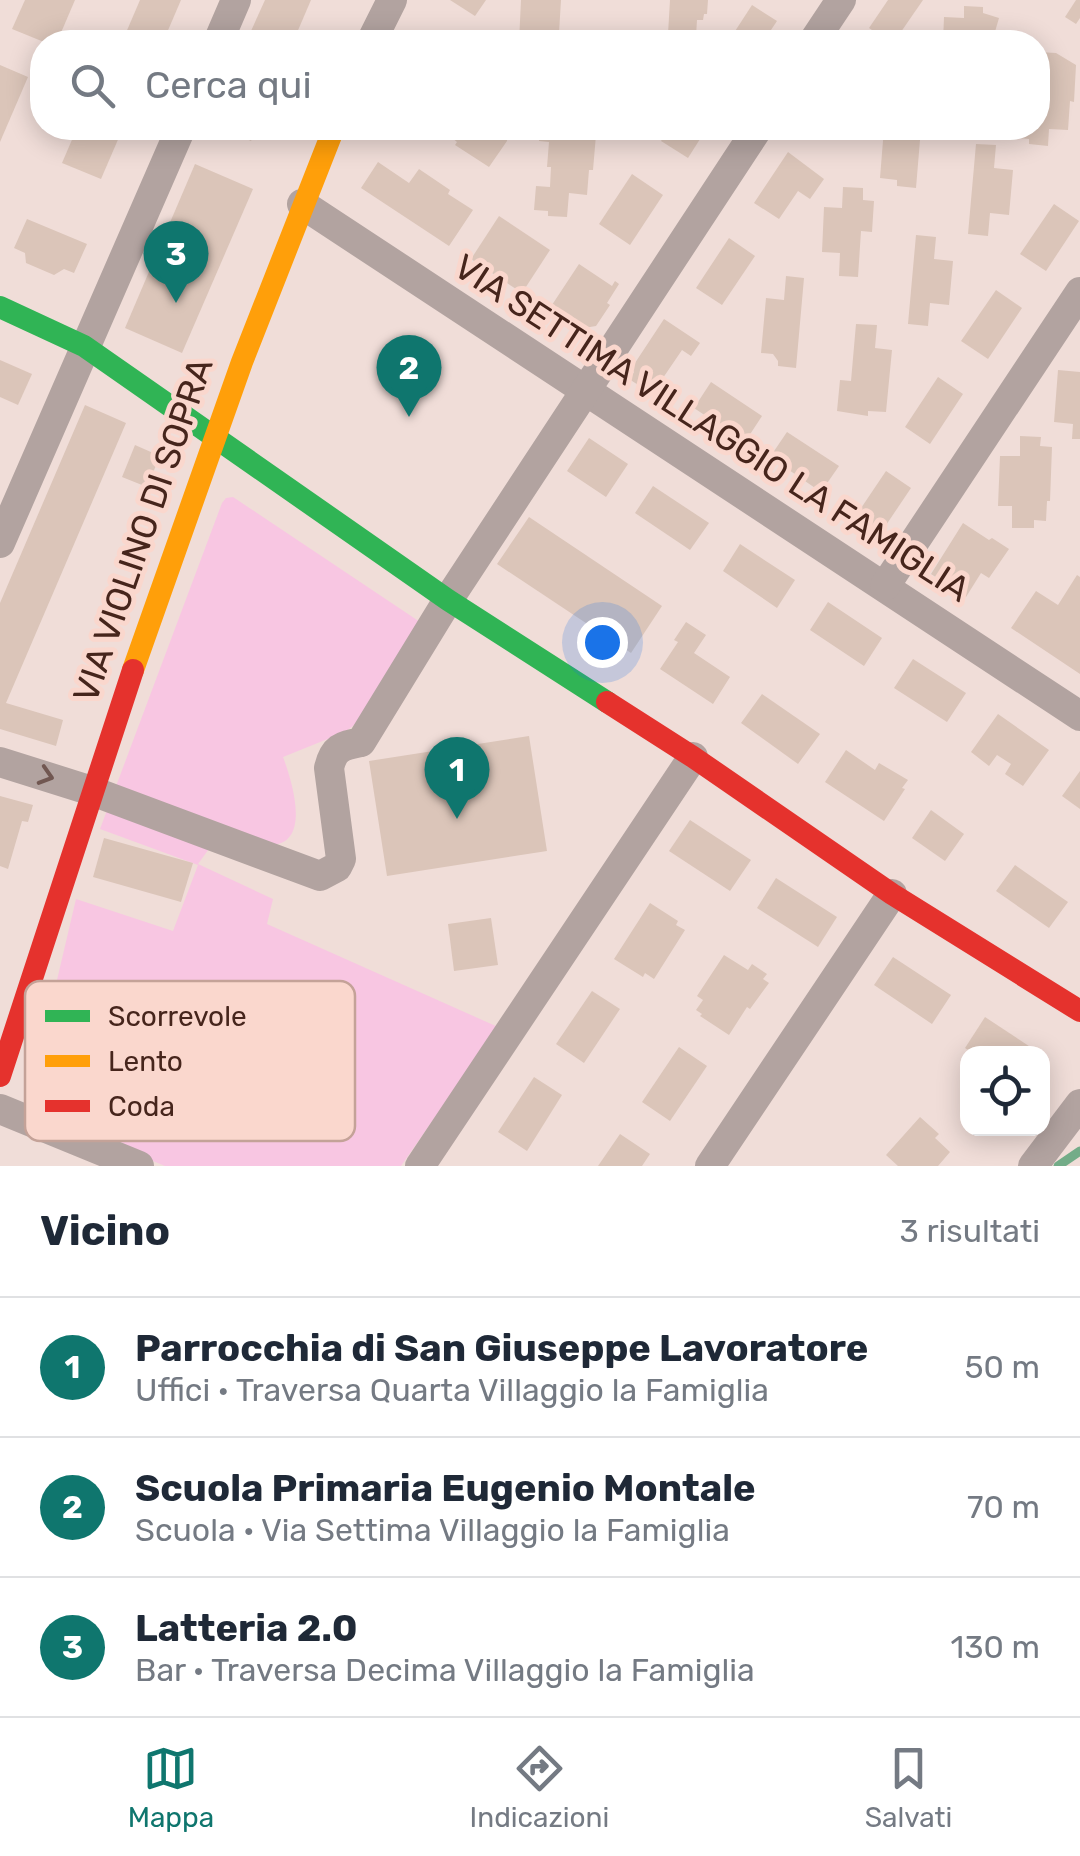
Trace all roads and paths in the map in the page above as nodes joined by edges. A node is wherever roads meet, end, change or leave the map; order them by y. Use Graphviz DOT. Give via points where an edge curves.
graph roads {
  1 [pos="236,0"];
  2 [pos="392,0"];
  3 [pos="841,0"];
  4 [pos="223,30"];
  5 [pos="377,30"];
  6 [pos="821,30"];
  7 [pos="175,140"];
  8 [pos="329,140"];
  9 [pos="750,140"];
  10 [pos="302,204"];
  11 [pos="1080,292"];
  12 [pos="0,307"];
  13 [pos="84,346"];
  14 [pos="585,391"];
  15 [pos="215,438"];
  16 [pos="0,543"];
  17 [pos="885,586"];
  18 [pos="448,600"];
  19 [pos="1080,716"];
  20 [pos="692,758"];
  21 [pos="0,762"];
  22 [pos="92,791"];
  23 [pos="892,894"];
  24 [pos="31,981"];
  25 [pos="25,999"];
  26 [pos="1080,1011"];
  27 [pos="0,1076"];
  28 [pos="1080,1104"];
  29 [pos="0,1110"];
  30 [pos="25,1120"];
  31 [pos="1080,1126"];
  32 [pos="77,1141"];
  33 [pos="1039,1159"];
  34 [pos="139,1166"];
  35 [pos="420,1166"];
  36 [pos="710,1166"];
  1 -- 4 [label="street"];
  2 -- 5 [label="street"];
  3 -- 6 [label="street"];
  7 -- 13 [label="street"];
  8 -- 10 [label="street, VIA VIOLINO DI SOPRA"];
  9 -- 14 [label="street"];
  10 -- 14 [label="street, VIA SETTIMA VILLAGGIO LA FAMIGLIA"];
  10 -- 15 [label="street, VIA VIOLINO DI SOPRA"];
  11 -- 17 [label="street"];
  12 -- 13 [label="street"];
  13 -- 15 [label="street"];
  13 -- 16 [label="street"];
  14 -- 17 [label="street, VIA SETTIMA VILLAGGIO LA FAMIGLIA"];
  14 -- 18 [label="street"];
  15 -- 18 [label="street"];
  15 -- 22 [label="street, VIA VIOLINO DI SOPRA"];
  17 -- 19 [label="street, VIA SETTIMA VILLAGGIO LA FAMIGLIA"];
  18 -- 20 [label="street"];
  18 -- 22 [label="street" via="362,742 332,756 338,867 320,876"];
  20 -- 23 [label="street"];
  20 -- 35 [label="street"];
  21 -- 22 [label="street, one-way"];
  22 -- 24 [label="street"];
  23 -- 26 [label="street"];
  23 -- 36 [label="street"];
  25 -- 27 [label="street"];
  28 -- 33 [label="street"];
  29 -- 30 [label="street"];
  31 -- 33 [label="street"];
  32 -- 34 [label="street"];
}
